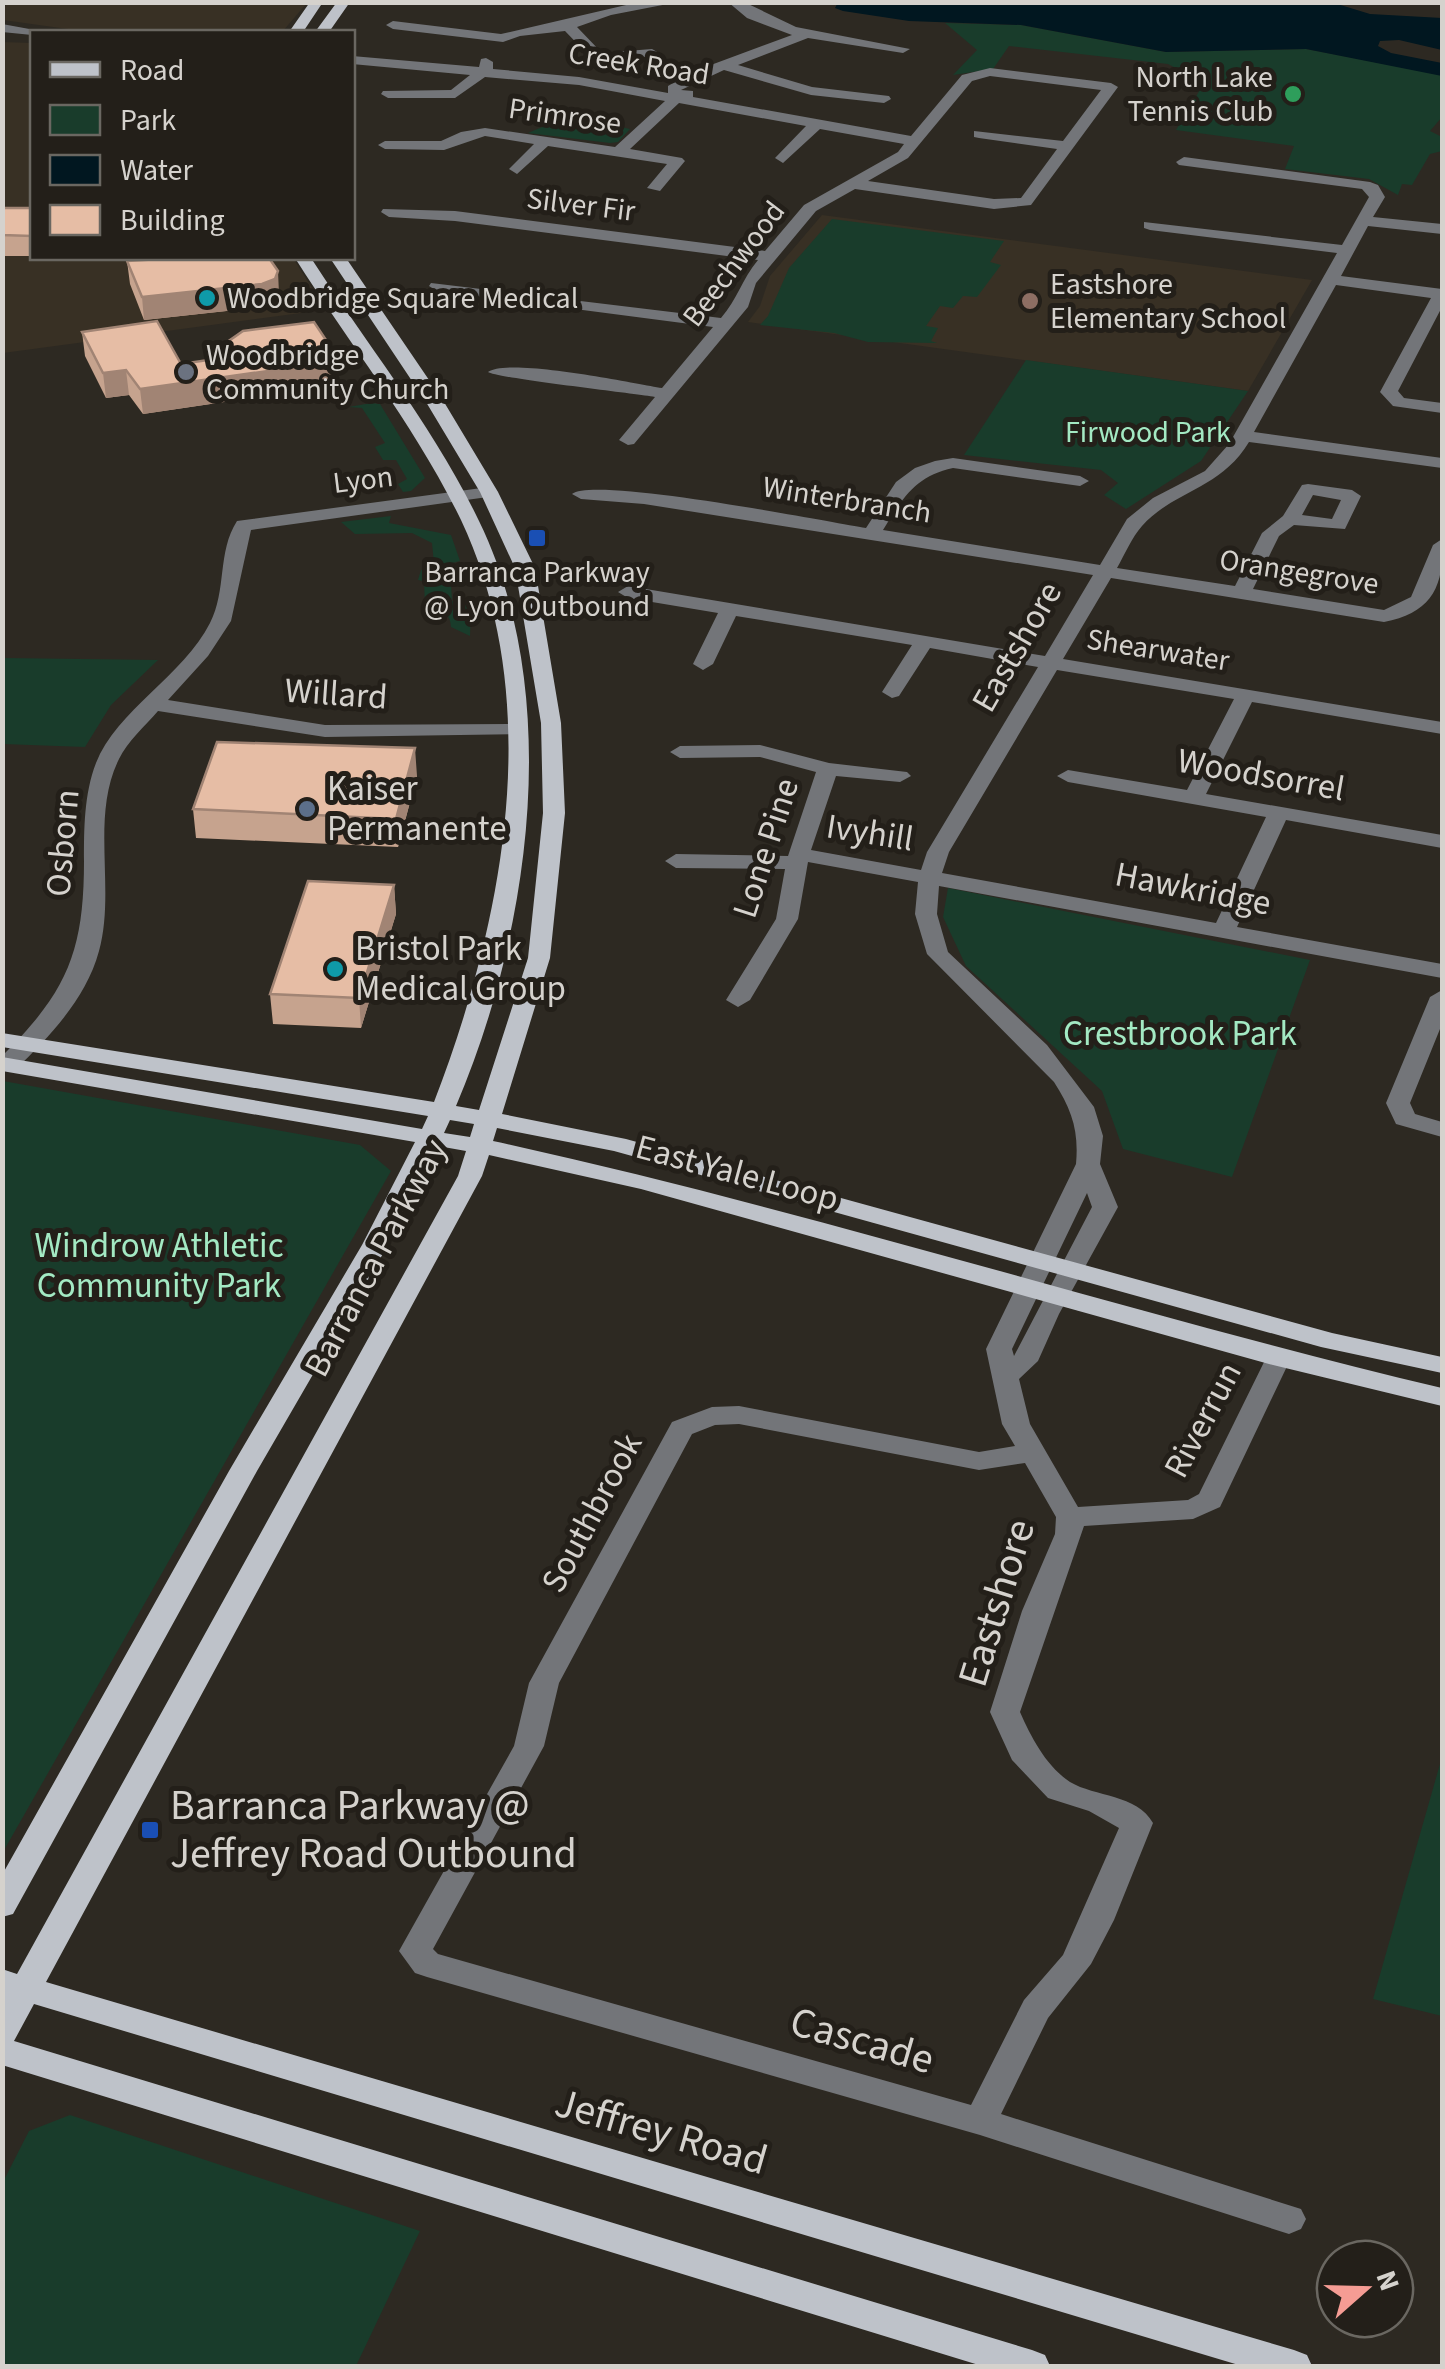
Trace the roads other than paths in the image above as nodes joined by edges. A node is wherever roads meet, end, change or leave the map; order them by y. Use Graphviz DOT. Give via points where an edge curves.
graph roads {
  1 [pos="317,2"];
  2 [pos="344,2"];
  3 [pos="672,2"];
  4 [pos="734,2"];
  5 [pos="393,25"];
  6 [pos="568,26"];
  7 [pos="2,28"];
  8 [pos="297,30"];
  9 [pos="323,30"];
  10 [pos="30,31"];
  11 [pos="804,35"];
  12 [pos="510,48"];
  13 [pos="902,50"];
  14 [pos="652,53"];
  15 [pos="355,60"];
  16 [pos="727,66"];
  17 [pos="486,69"];
  18 [pos="708,78"];
  19 [pos="388,94"];
  20 [pos="677,97"];
  21 [pos="884,99"];
  22 [pos="815,125"];
  23 [pos="979,134"];
  24 [pos="914,141"];
  25 [pos="544,142"];
  26 [pos="385,145"];
  27 [pos="1067,146"];
  28 [pos="620,151"];
  29 [pos="783,158"];
  30 [pos="1184,162"];
  31 [pos="516,170"];
  32 [pos="854,184"];
  33 [pos="655,188"];
  34 [pos="388,212"];
  35 [pos="1364,221"];
  36 [pos="1150,225"];
  37 [pos="1442,232"];
  38 [pos="1348,250"];
  39 [pos="767,256"];
  40 [pos="340,261"];
  41 [pos="306,263"];
  42 [pos="1330,280"];
  43 [pos="437,286"];
  44 [pos="1442,294"];
  45 [pos="726,324"];
  46 [pos="497,372"];
  47 [pos="667,394"];
  48 [pos="1442,408"];
  49 [pos="1243,436"];
  50 [pos="628,440"];
  51 [pos="1442,463"];
  52 [pos="1080,482"];
  53 [pos="489,492"];
  54 [pos="581,494"];
  55 [pos="456,496"];
  56 [pos="1290,520"];
  57 [pos="244,525"];
  58 [pos="871,534"];
  59 [pos="1442,545"];
  60 [pos="1104,571"];
  61 [pos="628,592"];
  62 [pos="1240,593"];
  63 [pos="729,610"];
  64 [pos="923,643"];
  65 [pos="1052,663"];
  66 [pos="702,664"];
  67 [pos="892,692"];
  68 [pos="1246,695"];
  69 [pos="151,704"];
  70 [pos="1442,728"];
  71 [pos="518,730"];
  72 [pos="680,752"];
  73 [pos="828,769"];
  74 [pos="900,776"];
  75 [pos="1068,776"];
  76 [pos="1194,796"];
  77 [pos="1280,812"];
  78 [pos="1442,840"];
  79 [pos="798,859"];
  80 [pos="676,861"];
  81 [pos="930,876"];
  82 [pos="1224,930"];
  83 [pos="1442,970"];
  84 [pos="1442,997"];
  85 [pos="738,1000"];
  86 [pos="28,1044"];
  87 [pos="4,1056"];
  88 [pos="434,1124"];
  89 [pos="1442,1130"];
  90 [pos="484,1133"];
  91 [pos="1088,1164"];
  92 [pos="1042,1262"];
  93 [pos="1070,1270"];
  94 [pos="1044,1291"];
  95 [pos="1278,1358"];
  96 [pos="1442,1365"];
  97 [pos="1442,1397"];
  98 [pos="1030,1453"];
  99 [pos="1070,1517"];
  100 [pos="2,1904"];
  101 [pos="415,1951"];
  102 [pos="14,1986"];
  103 [pos="2,2033"];
  104 [pos="2,2051"];
  105 [pos="980,2121"];
  106 [pos="1289,2219"];
  107 [pos="1032,2366"];
  108 [pos="1294,2366"];
  1 -- 8 [label="main road"];
  2 -- 9 [label="main road"];
  3 -- 6 [label="street" via="608,11"];
  4 -- 11 [label="street" via="751,17"];
  5 -- 12 [label="street"];
  6 -- 12 [label="street" via="517,32"];
  6 -- 14 [label="street" via="598,58"];
  7 -- 10 [label="street"];
  11 -- 13 [label="street"];
  11 -- 16 [label="street"];
  12 -- 17 [label="street"];
  15 -- 17 [label="street, Creek Road"];
  16 -- 18 [label="street"];
  16 -- 21 [label="street" via="810,90"];
  17 -- 19 [label="street" via="455,94"];
  17 -- 20 [label="street, Creek Road"];
  18 -- 20 [label="street"];
  18 -- 20 [label="street" via="672,89"];
  20 -- 22 [label="street, Creek Road"];
  20 -- 28 [label="street"];
  22 -- 24 [label="street, Creek Road"];
  22 -- 29 [label="street"];
  23 -- 27 [label="street"];
  24 -- 27 [label="street, Beechwood" via="967,78 990,72 1111,88"];
  24 -- 32 [label="street, Beechwood" via="888,167"];
  25 -- 26 [label="street, Primrose" via="479,132 444,146"];
  25 -- 28 [label="street, Primrose"];
  25 -- 31 [label="street"];
  27 -- 32 [label="street" via="1019,204"];
  28 -- 33 [label="street, Primrose" via="678,164"];
  30 -- 35 [label="street, Eastshore" via="1374,188 1377,197"];
  32 -- 39 [label="street, Beechwood" via="810,208"];
  34 -- 39 [label="street, Silver Fir"];
  35 -- 37 [label="street"];
  35 -- 38 [label="street, Eastshore"];
  36 -- 38 [label="street"];
  38 -- 42 [label="street, Eastshore"];
  39 -- 45 [label="street, Beechwood"];
  40 -- 41 [label="main road"];
  40 -- 53 [label="main road, Barranca Parkway"];
  41 -- 55 [label="main road, Barranca Parkway"];
  42 -- 44 [label="street"];
  42 -- 49 [label="street, Eastshore"];
  43 -- 45 [label="street"];
  44 -- 48 [label="street" via="1389,392 1399,402"];
  45 -- 47 [label="street, Beechwood"];
  46 -- 47 [label="street"];
  47 -- 50 [label="street, Beechwood"];
  49 -- 51 [label="street"];
  49 -- 60 [label="street, Eastshore" via="1211,475 1134,523"];
  52 -- 58 [label="street" via="953,463 933,466 911,474"];
  53 -- 55 [label="street, Lyon"];
  53 -- 90 [label="main road, Barranca Parkway" via="524,568 535,614 551,723 554,812 539,958"];
  54 -- 58 [label="street, Winterbranch"];
  55 -- 57 [label="street, Lyon"];
  55 -- 71 [label="main road, Barranca Parkway" via="488,562 507,632"];
  56 -- 62 [label="street" via="1271,533"];
  57 -- 69 [label="street, Osborn" via="221,620"];
  58 -- 60 [label="street, Winterbranch"];
  59 -- 62 [label="street, Orangegrove" via="1419,604 1406,613 1368,614"];
  60 -- 62 [label="street, Orangegrove"];
  60 -- 65 [label="street, Eastshore"];
  61 -- 63 [label="street, Shearwater"];
  63 -- 64 [label="street, Shearwater"];
  63 -- 66 [label="street"];
  64 -- 65 [label="street, Shearwater"];
  64 -- 67 [label="street"];
  65 -- 68 [label="street, Shearwater"];
  65 -- 81 [label="street, Eastshore"];
  68 -- 70 [label="street, Shearwater"];
  68 -- 76 [label="street"];
  69 -- 71 [label="street, Willard" via="325,731"];
  69 -- 86 [label="street, Osborn" via="106,760 94,814 92,928 80,975"];
  71 -- 88 [label="main road, Barranca Parkway" via="517,816 506,894 481,998"];
  72 -- 73 [label="street" via="760,751"];
  73 -- 74 [label="street"];
  73 -- 79 [label="street, Lone Pine"];
  75 -- 76 [label="street, Woodsorrel"];
  76 -- 77 [label="street, Woodsorrel"];
  77 -- 78 [label="street, Woodsorrel"];
  77 -- 82 [label="street"];
  79 -- 80 [label="street, Ivyhill"];
  79 -- 81 [label="street, Ivyhill"];
  79 -- 85 [label="street, Lone Pine" via="787,918"];
  81 -- 82 [label="street, Hawkridge"];
  81 -- 91 [label="street, Eastshore" via="923,898 938,954 1075,1094 1087,1120"];
  82 -- 83 [label="street, Hawkridge"];
  84 -- 89 [label="street" via="1398,1103 1405,1119"];
  86 -- 87 [label="main road, East Yale Loop"];
  86 -- 88 [label="main road, East Yale Loop"];
  87 -- 88 [label="main road, East Yale Loop"];
  88 -- 90 [label="main road, East Yale Loop"];
  88 -- 100 [label="main road, Barranca Parkway" via="418,1165"];
  90 -- 92 [label="main road, East Yale Loop" via="617,1144"];
  90 -- 94 [label="main road, East Yale Loop"];
  90 -- 102 [label="main road, Barranca Parkway" via="470,1176 425,1260"];
  91 -- 92 [label="street, Eastshore"];
  91 -- 93 [label="street, Eastshore" via="1105,1207"];
  92 -- 93 [label="main road, East Yale Loop"];
  92 -- 94 [label="street, Eastshore"];
  93 -- 94 [label="street, Eastshore"];
  93 -- 96 [label="main road, East Yale Loop"];
  94 -- 95 [label="main road, East Yale Loop"];
  94 -- 98 [label="street, Eastshore" via="1025,1361 1008,1374 1016,1424"];
  95 -- 97 [label="main road, East Yale Loop"];
  95 -- 99 [label="street, Riverrun" via="1210,1500 1193,1509"];
  98 -- 99 [label="street, Eastshore"];
  98 -- 101 [label="street, Southbrook" via="978,1460 739,1414 682,1428 544,1683 529,1746"];
  99 -- 105 [label="street, Eastshore" via="1005,1712 1023,1752 1059,1790 1137,1823 1082,1949 1036,2009"];
  101 -- 105 [label="street, Cascade" via="427,1964"];
  102 -- 103 [label="main road, Barranca Parkway"];
  102 -- 108 [label="main road, Jeffrey Road"];
  104 -- 107 [label="main road"];
  105 -- 106 [label="street, Cascade"];
}
